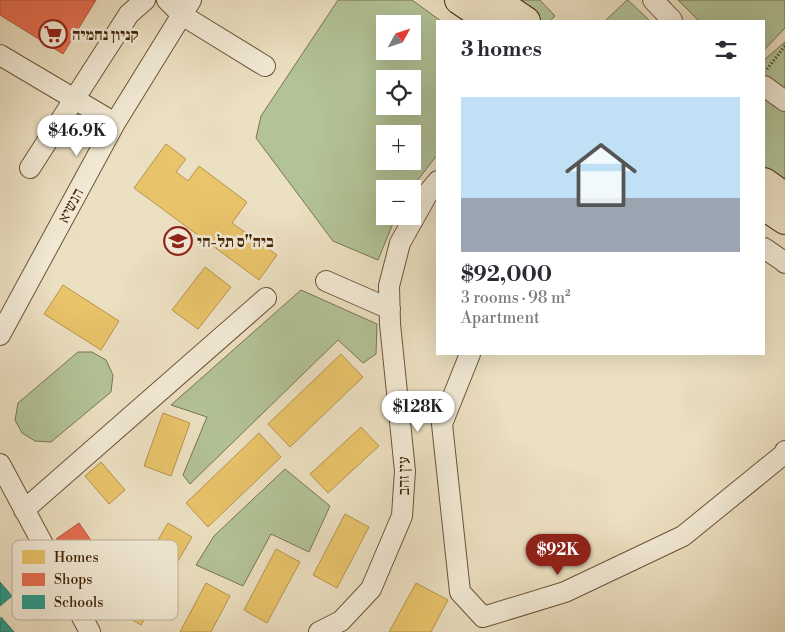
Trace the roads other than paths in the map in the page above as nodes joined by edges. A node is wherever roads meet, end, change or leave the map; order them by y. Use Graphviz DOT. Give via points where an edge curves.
graph roads {
  1 [pos="145,0"];
  2 [pos="167,0"];
  3 [pos="459,0"];
  4 [pos="495,0"];
  5 [pos="653,0"];
  6 [pos="187,7"];
  7 [pos="489,20"];
  8 [pos="525,20"];
  9 [pos="672,20"];
  10 [pos="0,55"];
  11 [pos="265,66"];
  12 [pos="765,87"];
  13 [pos="74,98"];
  14 [pos="785,101"];
  15 [pos="115,122"];
  16 [pos="30,168"];
  17 [pos="436,183"];
  18 [pos="765,183"];
  19 [pos="785,196"];
  20 [pos="765,207"];
  21 [pos="785,220"];
  22 [pos="765,249"];
  23 [pos="785,263"];
  24 [pos="326,280"];
  25 [pos="266,298"];
  26 [pos="390,309"];
  27 [pos="0,335"];
  28 [pos="470,355"];
  29 [pos="785,451"];
  30 [pos="0,464"];
  31 [pos="24,510"];
  32 [pos="40,540"];
  33 [pos="84,620"];
  34 [pos="344,626"];
  35 [pos="90,632"];
  36 [pos="319,632"];
  1 -- 13 [label="street" via="129,14"];
  2 -- 6 [label="street"];
  3 -- 7 [label="highway"];
  4 -- 8 [label="highway"];
  5 -- 9 [label="street"];
  6 -- 11 [label="street"];
  6 -- 15 [label="street, הנשיא"];
  10 -- 13 [label="street"];
  12 -- 14 [label="street"];
  13 -- 15 [label="street"];
  13 -- 16 [label="street"];
  15 -- 27 [label="street, הנשיא"];
  17 -- 26 [label="street, עין זהב" via="400,244 389,286"];
  18 -- 19 [label="highway"];
  20 -- 21 [label="highway"];
  22 -- 23 [label="street"];
  24 -- 26 [label="street"];
  25 -- 31 [label="street"];
  26 -- 34 [label="street, עין זהב" via="405,470 402,516 371,589"];
  28 -- 29 [label="street" via="442,424 460,592 483,617 565,592 683,536"];
  30 -- 31 [label="street"];
  31 -- 32 [label="street"];
  33 -- 35 [label="street"];
  34 -- 36 [label="street, עין זהב"];
}
